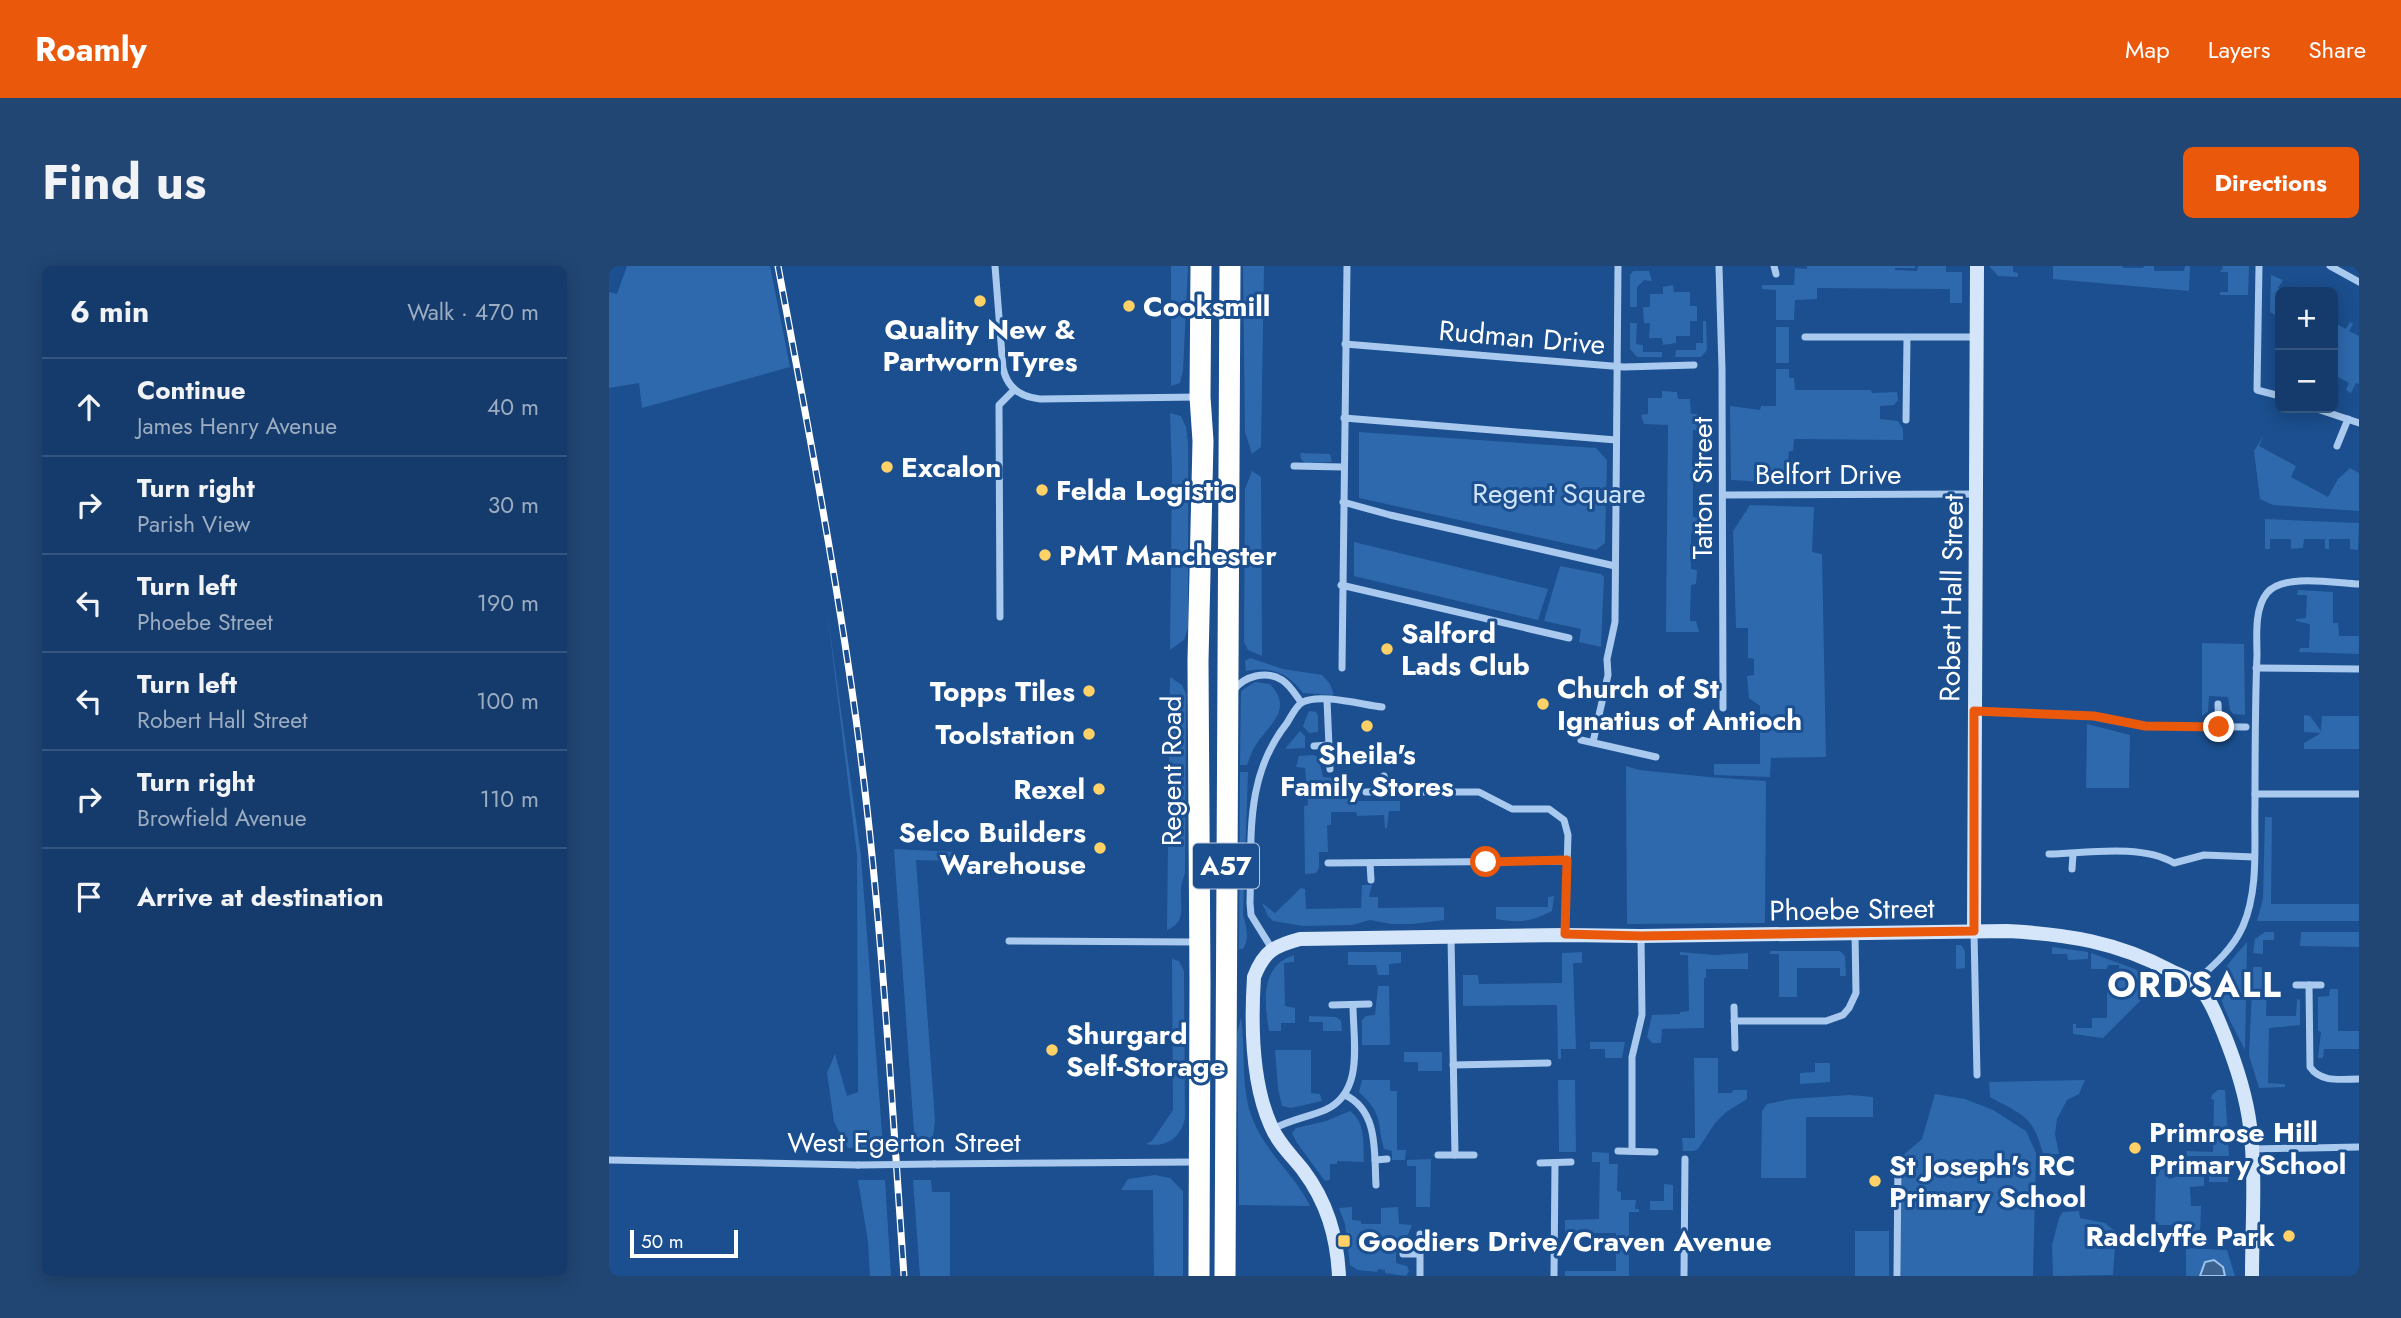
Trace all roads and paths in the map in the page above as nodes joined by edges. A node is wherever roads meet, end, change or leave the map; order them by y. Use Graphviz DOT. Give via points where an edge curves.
graph roads {
  1 [pos="995,266"];
  2 [pos="1201,266"];
  3 [pos="1230,266"];
  4 [pos="1346,266"];
  5 [pos="1618,266"];
  6 [pos="1977,266"];
  7 [pos="2259,266"];
  8 [pos="1719,267"];
  9 [pos="2335,267"];
  10 [pos="2359,282"];
  11 [pos="1805,337"];
  12 [pos="1977,337"];
  13 [pos="1907,338"];
  14 [pos="1345,344"];
  15 [pos="1694,365"];
  16 [pos="1618,366"];
  17 [pos="1014,390"];
  18 [pos="2275,395"];
  19 [pos="1200,397"];
  20 [pos="2330,413"];
  21 [pos="1344,418"];
  22 [pos="2349,419"];
  23 [pos="1906,420"];
  24 [pos="2359,423"];
  25 [pos="1616,440"];
  26 [pos="2337,446"];
  27 [pos="1294,466"];
  28 [pos="1343,467"];
  29 [pos="1976,494"];
  30 [pos="1723,495"];
  31 [pos="1343,502"];
  32 [pos="1615,566"];
  33 [pos="2359,584"];
  34 [pos="1341,585"];
  35 [pos="1000,617"];
  36 [pos="1569,638"];
  37 [pos="1342,668"];
  38 [pos="2256,668"];
  39 [pos="2359,669"];
  40 [pos="1327,700"];
  41 [pos="1301,702"];
  42 [pos="2218,704"];
  43 [pos="1227,706"];
  44 [pos="1383,707"];
  45 [pos="1723,708"];
  46 [pos="1974,711"];
  47 [pos="2219,727"];
  48 [pos="2243,727"];
  49 [pos="1581,740"];
  50 [pos="1593,742"];
  51 [pos="1329,745"];
  52 [pos="1314,746"];
  53 [pos="1656,757"];
  54 [pos="1330,769"];
  55 [pos="1384,776"];
  56 [pos="1366,792"];
  57 [pos="1387,792"];
  58 [pos="2255,794"];
  59 [pos="2359,794"];
  60 [pos="2049,854"];
  61 [pos="2073,854"];
  62 [pos="2255,857"];
  63 [pos="1567,860"];
  64 [pos="1328,863"];
  65 [pos="1370,863"];
  66 [pos="2072,869"];
  67 [pos="1371,880"];
  68 [pos="1974,931"];
  69 [pos="1565,934"];
  70 [pos="1855,934"];
  71 [pos="1641,936"];
  72 [pos="1451,937"];
  73 [pos="1009,941"];
  74 [pos="1200,942"];
  75 [pos="1272,949"];
  76 [pos="2194,983"];
  77 [pos="2296,985"];
  78 [pos="2309,985"];
  79 [pos="2321,985"];
  80 [pos="1369,1004"];
  81 [pos="1332,1005"];
  82 [pos="1353,1005"];
  83 [pos="1734,1007"];
  84 [pos="1734,1021"];
  85 [pos="1735,1048"];
  86 [pos="1548,1063"];
  87 [pos="1453,1065"];
  88 [pos="1977,1075"];
  89 [pos="2359,1079"];
  90 [pos="1345,1095"];
  91 [pos="1272,1130"];
  92 [pos="2359,1147"];
  93 [pos="2253,1149"];
  94 [pos="1618,1151"];
  95 [pos="1632,1151"];
  96 [pos="1655,1152"];
  97 [pos="1438,1155"];
  98 [pos="1455,1155"];
  99 [pos="1473,1155"];
  100 [pos="1898,1158"];
  101 [pos="1387,1159"];
  102 [pos="1685,1159"];
  103 [pos="609,1160"];
  104 [pos="1375,1160"];
  105 [pos="1200,1162"];
  106 [pos="1571,1162"];
  107 [pos="1540,1163"];
  108 [pos="1555,1163"];
  109 [pos="1376,1185"];
  110 [pos="1420,1234"];
  111 [pos="1403,1254"];
  112 [pos="1419,1254"];
  113 [pos="1199,1276"];
  114 [pos="1225,1276"];
  115 [pos="1339,1276"];
  116 [pos="1420,1276"];
  117 [pos="1554,1276"];
  118 [pos="1684,1276"];
  119 [pos="1897,1276"];
  120 [pos="2252,1276"];
  1 -- 17 [label="street" via="1005,380"];
  2 -- 19 [label="highway, Regent Road / A57"];
  3 -- 43 [label="highway, Regent Road / A57"];
  4 -- 14 [label="street"];
  5 -- 16 [label="street"];
  6 -- 12 [label="street, Robert Hall Street"];
  7 -- 18 [label="street" via="2257,390"];
  8 -- 30 [label="street, Tatton Street"];
  9 -- 10 [label="street"];
  11 -- 13 [label="street"];
  12 -- 13 [label="street"];
  12 -- 29 [label="street, Robert Hall Street"];
  13 -- 23 [label="street"];
  14 -- 16 [label="street, Rudman Drive"];
  14 -- 21 [label="street"];
  15 -- 16 [label="street, Rudman Drive"];
  16 -- 25 [label="street"];
  17 -- 19 [label="street" via="1040,399"];
  17 -- 35 [label="street" via="999,405"];
  19 -- 74 [label="highway, Regent Road / A57"];
  20 -- 22 [label="street"];
  21 -- 25 [label="street"];
  21 -- 28 [label="street"];
  22 -- 24 [label="street"];
  22 -- 26 [label="street"];
  25 -- 32 [label="street"];
  27 -- 28 [label="street"];
  28 -- 31 [label="street"];
  29 -- 30 [label="street, Belfort Drive"];
  29 -- 46 [label="street, Robert Hall Street"];
  30 -- 45 [label="street, Tatton Street"];
  31 -- 32 [label="street"];
  31 -- 34 [label="street"];
  32 -- 50 [label="street" via="1615,622"];
  33 -- 38 [label="street" via="2293,581 2267,592 2259,609"];
  34 -- 36 [label="street"];
  34 -- 37 [label="street"];
  38 -- 39 [label="street"];
  38 -- 58 [label="street"];
  40 -- 41 [label="street"];
  40 -- 44 [label="street"];
  40 -- 51 [label="street"];
  41 -- 43 [label="street" via="1280,678 1266,675 1238,684"];
  41 -- 75 [label="street" via="1265,758 1254,800 1251,915"];
  42 -- 47 [label="street"];
  43 -- 114 [label="highway, Regent Road / A57"];
  46 -- 47 [label="street" via="2094,716 2145,726"];
  46 -- 68 [label="street, Robert Hall Street"];
  47 -- 48 [label="street"];
  49 -- 50 [label="street"];
  50 -- 53 [label="street"];
  51 -- 52 [label="street"];
  51 -- 54 [label="street"];
  55 -- 57 [label="street"];
  56 -- 57 [label="street"];
  57 -- 63 [label="street" via="1479,792 1512,809 1549,809 1567,828"];
  58 -- 59 [label="street"];
  58 -- 62 [label="street"];
  60 -- 61 [label="street"];
  61 -- 62 [label="street" via="2137,852 2174,863 2204,855"];
  61 -- 66 [label="street"];
  62 -- 76 [label="street" via="2252,897 2243,926 2220,959"];
  63 -- 65 [label="street"];
  63 -- 69 [label="street"];
  64 -- 65 [label="street"];
  65 -- 67 [label="street"];
  68 -- 70 [label="street, Phoebe Street"];
  68 -- 76 [label="street, Phoebe Street" via="2085,939 2151,960"];
  68 -- 88 [label="street"];
  69 -- 71 [label="street, Phoebe Street"];
  69 -- 72 [label="street, Phoebe Street"];
  70 -- 71 [label="street, Phoebe Street"];
  70 -- 84 [label="street" via="1856,993 1843,1015 1826,1021"];
  71 -- 95 [label="street" via="1642,1015 1632,1057"];
  72 -- 75 [label="street, Phoebe Street" via="1300,939"];
  72 -- 87 [label="street"];
  73 -- 74 [label="street"];
  74 -- 105 [label="highway, Regent Road / A57"];
  75 -- 91 [label="street" via="1254,977 1255,1067"];
  76 -- 93 [label="street, Phoebe Street" via="2205,995 2234,1058"];
  77 -- 78 [label="street"];
  78 -- 79 [label="street"];
  78 -- 89 [label="street" via="2310,1067 2325,1078"];
  80 -- 82 [label="street"];
  81 -- 82 [label="street"];
  82 -- 90 [label="street" via="1354,1072"];
  83 -- 84 [label="street"];
  84 -- 85 [label="street"];
  86 -- 87 [label="street"];
  87 -- 98 [label="street"];
  90 -- 91 [label="street" via="1327,1109"];
  90 -- 104 [label="street" via="1369,1116"];
  91 -- 115 [label="street" via="1327,1210"];
  92 -- 93 [label="street"];
  93 -- 120 [label="street, Phoebe Street"];
  94 -- 95 [label="street"];
  95 -- 96 [label="street"];
  97 -- 98 [label="street"];
  98 -- 99 [label="street"];
  100 -- 119 [label="street"];
  101 -- 104 [label="street"];
  102 -- 118 [label="street"];
  103 -- 105 [label="street, West Egerton Street, bridge"];
  104 -- 109 [label="street"];
  105 -- 113 [label="highway, Regent Road / A57"];
  106 -- 108 [label="street"];
  107 -- 108 [label="street"];
  108 -- 117 [label="street"];
  110 -- 112 [label="street"];
  111 -- 112 [label="street"];
  112 -- 116 [label="street"];
}
